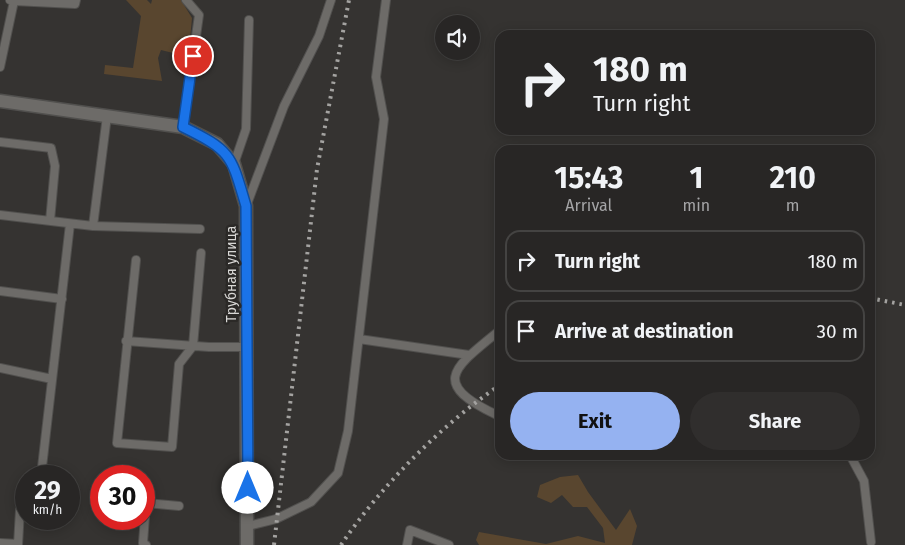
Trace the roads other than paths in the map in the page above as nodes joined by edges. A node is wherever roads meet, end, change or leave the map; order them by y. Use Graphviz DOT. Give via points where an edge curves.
graph roads {
  1 [pos="76,0"];
  2 [pos="186,0"];
  3 [pos="331,0"];
  4 [pos="386,0"];
  5 [pos="12,1"];
  6 [pos="249,20"];
  7 [pos="0,67"];
  8 [pos="0,101"];
  9 [pos="108,116"];
  10 [pos="183,127"];
  11 [pos="0,142"];
  12 [pos="234,164"];
  13 [pos="246,206"];
  14 [pos="0,215"];
  15 [pos="50,221"];
  16 [pos="70,224"];
  17 [pos="93,226"];
  18 [pos="200,229"];
  19 [pos="201,253"];
  20 [pos="136,260"];
  21 [pos="0,291"];
  22 [pos="62,299"];
  23 [pos="495,334"];
  24 [pos="359,339"];
  25 [pos="126,341"];
  26 [pos="193,346"];
  27 [pos="247,347"];
  28 [pos="469,355"];
  29 [pos="0,368"];
  30 [pos="52,379"];
  31 [pos="495,414"];
  32 [pos="853,460"];
  33 [pos="42,465"];
  34 [pos="179,506"];
  35 [pos="248,526"];
  36 [pos="19,530"];
  37 [pos="871,542"];
  38 [pos="0,543"];
  39 [pos="18,545"];
  40 [pos="146,545"];
  41 [pos="247,545"];
  42 [pos="407,545"];
  43 [pos="449,545"];
  1 -- 5 [label="lane" via="76,4"];
  2 -- 10 [label="lane" via="199,15"];
  3 -- 13 [label="lane" via="319,36 284,106"];
  4 -- 24 [label="lane" via="376,77 384,119"];
  5 -- 7 [label="lane"];
  6 -- 12 [label="lane" via="246,129"];
  8 -- 9 [label="street, Трубная улица"];
  9 -- 10 [label="street, Трубная улица"];
  9 -- 17 [label="lane"];
  10 -- 12 [label="street, Трубная улица" via="217,144"];
  11 -- 15 [label="lane" via="50,148 55,166"];
  12 -- 13 [label="street, Трубная улица"];
  13 -- 27 [label="street, Трубная улица"];
  14 -- 15 [label="lane"];
  15 -- 16 [label="lane"];
  16 -- 17 [label="lane"];
  16 -- 22 [label="lane"];
  17 -- 18 [label="lane"];
  19 -- 26 [label="lane"];
  20 -- 25 [label="lane"];
  21 -- 22 [label="lane"];
  22 -- 30 [label="lane"];
  23 -- 28 [label="lane"];
  24 -- 28 [label="lane"];
  24 -- 35 [label="lane" via="348,431 338,473 310,502 276,519"];
  25 -- 26 [label="lane"];
  25 -- 26 [label="lane" via="116,443 172,447 179,364"];
  26 -- 27 [label="lane"];
  27 -- 35 [label="street, Трубная улица"];
  28 -- 31 [label="lane" via="457,367 455,378 459,390 472,403"];
  29 -- 30 [label="lane"];
  30 -- 33 [label="lane"];
  32 -- 37 [label="lane" via="864,480"];
  34 -- 40 [label="lane" via="146,503 143,543"];
  35 -- 41 [label="street, Трубная улица"];
  36 -- 39 [label="lane"];
  38 -- 39 [label="lane"];
  42 -- 43 [label="lane" via="410,530"];
}
